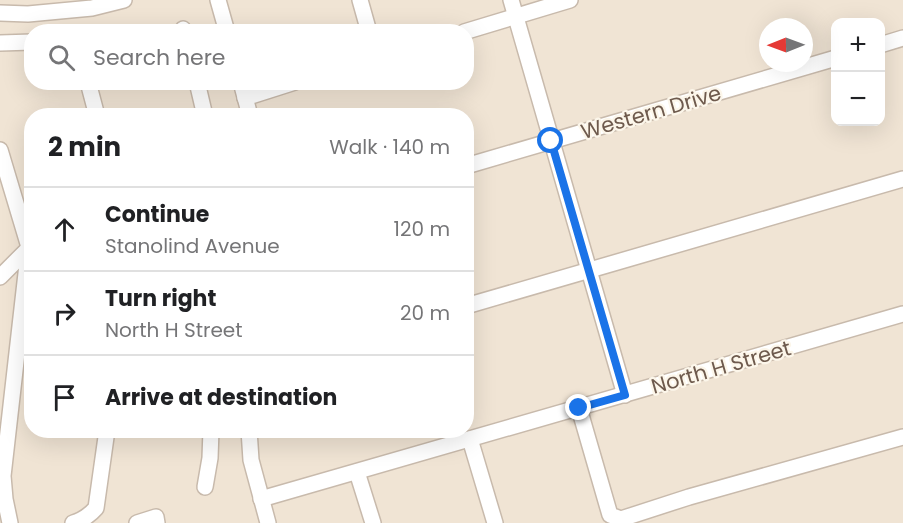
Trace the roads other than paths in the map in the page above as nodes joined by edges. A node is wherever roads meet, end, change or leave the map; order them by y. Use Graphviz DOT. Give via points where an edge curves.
graph roads {
  1 [pos="124,0"];
  2 [pos="218,0"];
  3 [pos="360,0"];
  4 [pos="511,0"];
  5 [pos="570,0"];
  6 [pos="102,3"];
  7 [pos="26,7"];
  8 [pos="0,13"];
  9 [pos="515,16"];
  10 [pos="225,24"];
  11 [pos="367,24"];
  12 [pos="474,29"];
  13 [pos="903,38"];
  14 [pos="0,42"];
  15 [pos="24,42"];
  16 [pos="885,43"];
  17 [pos="831,59"];
  18 [pos="90,90"];
  19 [pos="199,90"];
  20 [pos="243,90"];
  21 [pos="96,108"];
  22 [pos="203,108"];
  23 [pos="248,108"];
  24 [pos="551,141"];
  25 [pos="0,150"];
  26 [pos="474,164"];
  27 [pos="903,179"];
  28 [pos="24,227"];
  29 [pos="24,252"];
  30 [pos="589,271"];
  31 [pos="0,277"];
  32 [pos="24,287"];
  33 [pos="474,304"];
  34 [pos="903,314"];
  35 [pos="625,395"];
  36 [pos="579,408"];
  37 [pos="6,410"];
  38 [pos="903,437"];
  39 [pos="106,438"];
  40 [pos="211,438"];
  41 [pos="250,438"];
  42 [pos="474,438"];
  43 [pos="474,438"];
  44 [pos="470,439"];
  45 [pos="357,472"];
  46 [pos="205,487"];
  47 [pos="261,499"];
  48 [pos="620,521"];
  49 [pos="10,523"];
  50 [pos="73,523"];
  51 [pos="137,523"];
  52 [pos="157,523"];
  53 [pos="268,523"];
  54 [pos="373,523"];
  55 [pos="495,523"];
  1 -- 6 [label="street"];
  2 -- 10 [label="street"];
  3 -- 11 [label="street"];
  4 -- 9 [label="street"];
  5 -- 9 [label="street"];
  6 -- 7 [label="street" via="92,8"];
  7 -- 8 [label="street"];
  9 -- 12 [label="street"];
  9 -- 24 [label="street"];
  13 -- 16 [label="street"];
  14 -- 15 [label="street"];
  17 -- 24 [label="street, Western Drive"];
  18 -- 21 [label="street"];
  19 -- 22 [label="street"];
  20 -- 23 [label="street"];
  24 -- 26 [label="street, Western Drive"];
  24 -- 30 [label="street"];
  25 -- 28 [label="street"];
  27 -- 30 [label="street"];
  29 -- 31 [label="street"];
  30 -- 33 [label="street"];
  30 -- 35 [label="street"];
  32 -- 37 [label="street"];
  34 -- 35 [label="street, North H Street"];
  35 -- 36 [label="street, North H Street"];
  36 -- 42 [label="street, North H Street"];
  36 -- 48 [label="street" via="610,514"];
  37 -- 49 [label="street" via="3,476"];
  38 -- 48 [label="street" via="689,497"];
  39 -- 50 [label="street" via="96,508"];
  40 -- 46 [label="street"];
  41 -- 47 [label="street"];
  43 -- 44 [label="street, North H Street"];
  44 -- 45 [label="street, North H Street"];
  44 -- 55 [label="street"];
  45 -- 47 [label="street, North H Street"];
  45 -- 54 [label="street"];
  47 -- 53 [label="street"];
  51 -- 52 [label="street" via="156,518"];
}
